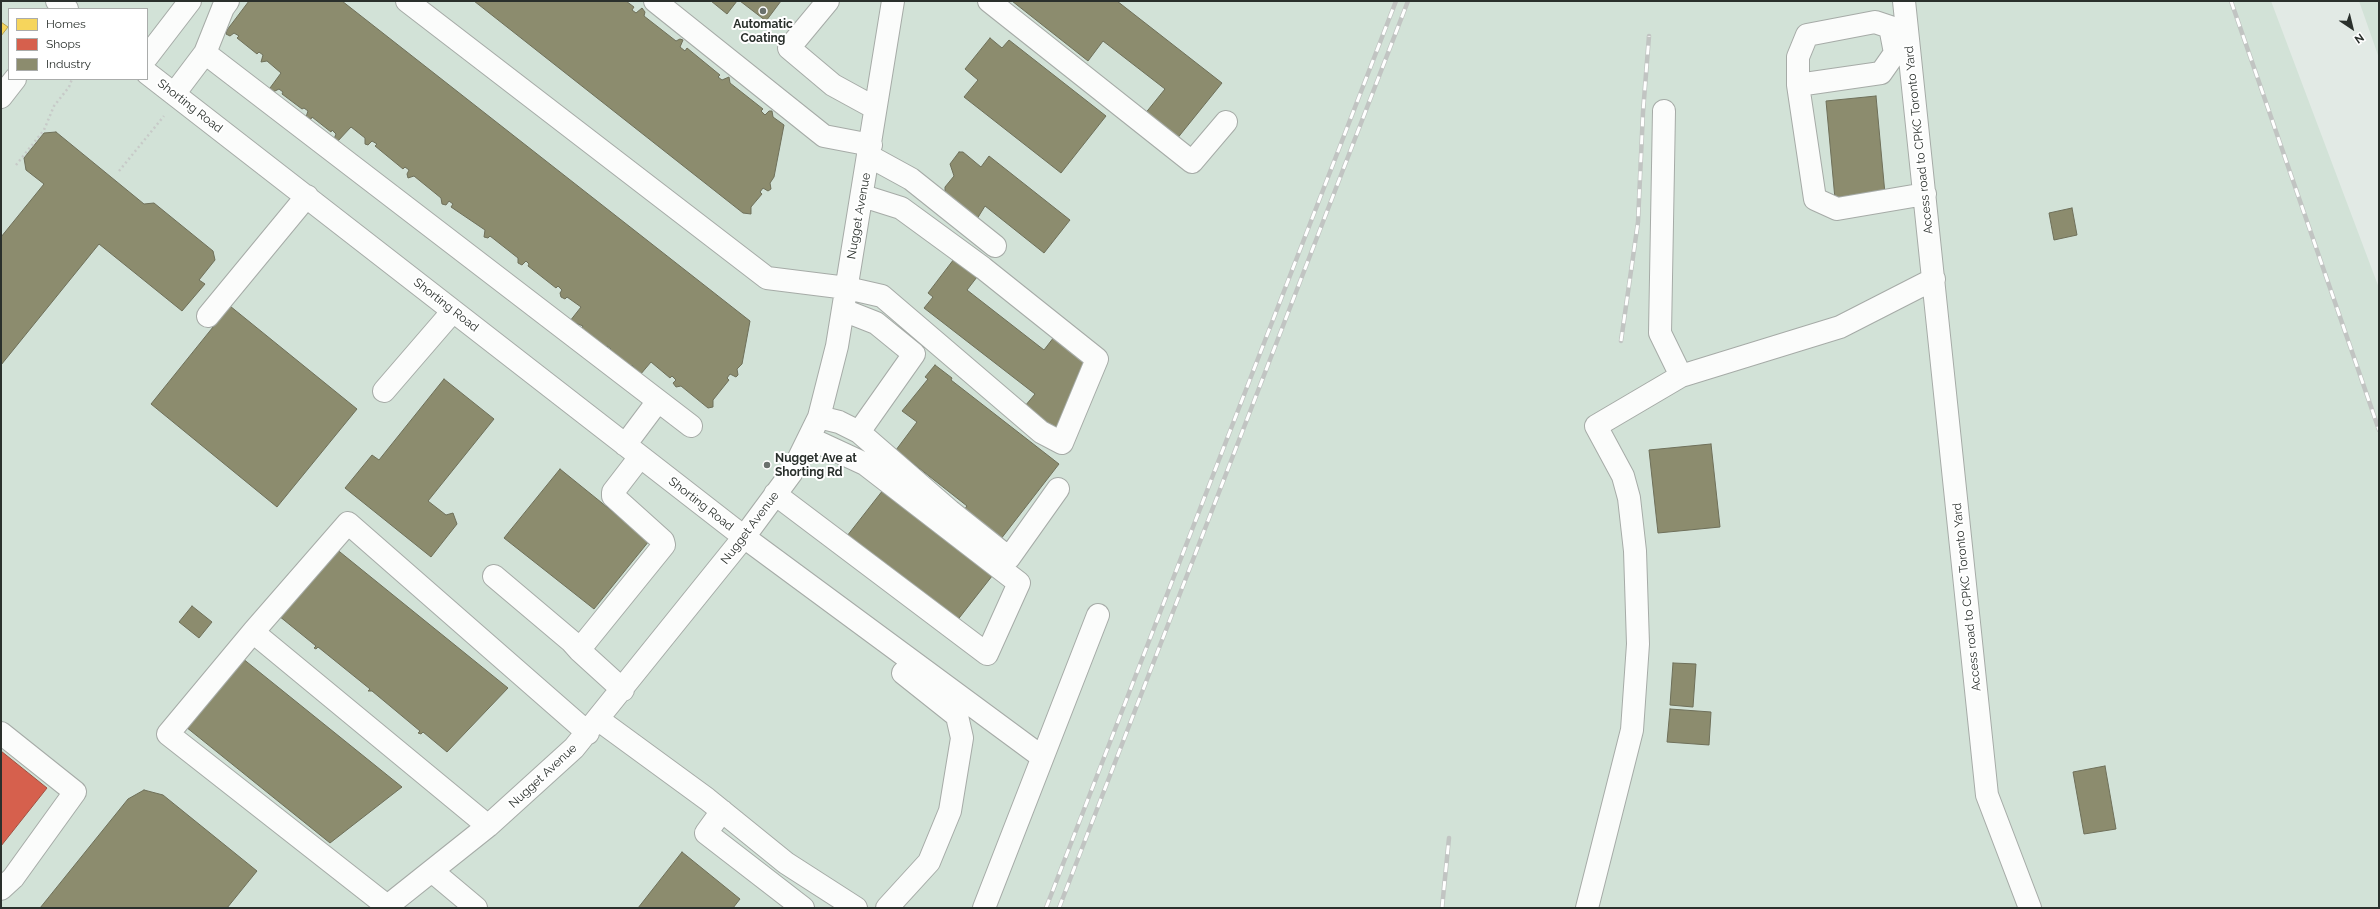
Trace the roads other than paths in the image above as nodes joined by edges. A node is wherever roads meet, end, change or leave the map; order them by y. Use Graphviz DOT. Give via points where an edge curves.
graph roads {
  1 [pos="57,1"];
  2 [pos="190,1"];
  3 [pos="228,1"];
  4 [pos="407,1"];
  5 [pos="656,1"];
  6 [pos="828,1"];
  7 [pos="894,1"];
  8 [pos="989,1"];
  9 [pos="1904,1"];
  10 [pos="66,8"];
  11 [pos="205,53"];
  12 [pos="1902,53"];
  13 [pos="148,56"];
  14 [pos="148,74"];
  15 [pos="14,80"];
  16 [pos="1798,85"];
  17 [pos="174,94"];
  18 [pos="1,97"];
  19 [pos="875,108"];
  20 [pos="1664,111"];
  21 [pos="1226,122"];
  22 [pos="870,151"];
  23 [pos="1925,194"];
  24 [pos="307,196"];
  25 [pos="863,196"];
  26 [pos="995,246"];
  27 [pos="1934,279"];
  28 [pos="847,288"];
  29 [pos="843,310"];
  30 [pos="454,311"];
  31 [pos="208,316"];
  32 [pos="1681,376"];
  33 [pos="384,391"];
  34 [pos="658,401"];
  35 [pos="819,417"];
  36 [pos="691,426"];
  37 [pos="859,432"];
  38 [pos="809,438"];
  39 [pos="632,451"];
  40 [pos="1058,489"];
  41 [pos="776,494"];
  42 [pos="744,537"];
  43 [pos="494,576"];
  44 [pos="832,604"];
  45 [pos="1098,615"];
  46 [pos="253,632"];
  47 [pos="579,650"];
  48 [pos="623,690"];
  49 [pos="593,726"];
  50 [pos="1,733"];
  51 [pos="1042,757"];
  52 [pos="714,805"];
  53 [pos="488,826"];
  54 [pos="432,871"];
  55 [pos="1,889"];
  56 [pos="828,889"];
  57 [pos="386,907"];
  58 [pos="476,908"];
  59 [pos="804,908"];
  60 [pos="814,908"];
  61 [pos="856,908"];
  62 [pos="887,908"];
  63 [pos="984,908"];
  64 [pos="1587,908"];
  65 [pos="2030,908"];
  1 -- 10 [label="street"];
  2 -- 13 [label="street"];
  3 -- 11 [label="street"];
  4 -- 28 [label="street" via="767,278"];
  5 -- 22 [label="street" via="824,136"];
  6 -- 19 [label="street" via="789,48 833,85"];
  7 -- 19 [label="street, Nugget Avenue"];
  8 -- 21 [label="street" via="1192,162"];
  9 -- 12 [label="street, Access road to CPKC Toronto Yard"];
  11 -- 17 [label="street"];
  11 -- 34 [label="street"];
  12 -- 16 [label="street" via="1881,73"];
  12 -- 16 [label="street" via="1890,27 1875,22 1807,35 1798,57"];
  12 -- 23 [label="street, Access road to CPKC Toronto Yard"];
  14 -- 17 [label="street, Shorting Road"];
  15 -- 18 [label="street"];
  16 -- 23 [label="street" via="1815,199 1837,209"];
  17 -- 24 [label="street, Shorting Road"];
  19 -- 22 [label="street, Nugget Avenue"];
  20 -- 32 [label="street" via="1660,333"];
  22 -- 25 [label="street, Nugget Avenue"];
  22 -- 26 [label="street" via="911,179"];
  23 -- 27 [label="street, Access road to CPKC Toronto Yard"];
  24 -- 30 [label="street, Shorting Road"];
  24 -- 31 [label="street"];
  25 -- 28 [label="street, Nugget Avenue"];
  25 -- 28 [label="street" via="901,208 983,268 1097,359 1062,443 1041,432 882,296"];
  27 -- 32 [label="street" via="1840,328"];
  27 -- 65 [label="street, Access road to CPKC Toronto Yard" via="1987,796"];
  28 -- 29 [label="street, Nugget Avenue"];
  29 -- 35 [label="street, Nugget Avenue" via="837,346"];
  29 -- 37 [label="street" via="876,323 914,354"];
  30 -- 33 [label="street"];
  30 -- 39 [label="street, Shorting Road"];
  32 -- 64 [label="street" via="1596,426 1623,476 1629,498 1635,551 1638,644 1632,730"];
  34 -- 36 [label="street"];
  34 -- 39 [label="street"];
  35 -- 37 [label="street" via="839,422"];
  35 -- 38 [label="street, Nugget Avenue"];
  37 -- 40 [label="street" via="1009,558"];
  38 -- 41 [label="street, Nugget Avenue" via="792,472"];
  38 -- 41 [label="street" via="865,464 1019,583 987,654"];
  39 -- 42 [label="street, Shorting Road"];
  39 -- 47 [label="street" via="613,496 663,541 664,545"];
  41 -- 42 [label="street, Nugget Avenue"];
  42 -- 44 [label="street, Shorting Road"];
  42 -- 48 [label="street, Nugget Avenue"];
  43 -- 47 [label="street"];
  44 -- 51 [label="street, Shorting Road"];
  44 -- 62 [label="street" via="838,620 957,716 962,738 950,811 929,862"];
  45 -- 51 [label="street"];
  46 -- 49 [label="street" via="348,523"];
  46 -- 53 [label="street"];
  46 -- 57 [label="street" via="168,734"];
  47 -- 48 [label="street"];
  48 -- 49 [label="street, Nugget Avenue"];
  49 -- 52 [label="street"];
  49 -- 53 [label="street, Nugget Avenue" via="574,748"];
  50 -- 55 [label="street" via="75,792 13,878"];
  51 -- 63 [label="street"];
  52 -- 56 [label="street" via="786,863"];
  52 -- 59 [label="street" via="706,833"];
  53 -- 54 [label="street, Nugget Avenue"];
  54 -- 57 [label="street, Nugget Avenue"];
  54 -- 58 [label="street"];
  56 -- 60 [label="street"];
  56 -- 61 [label="street"];
}
